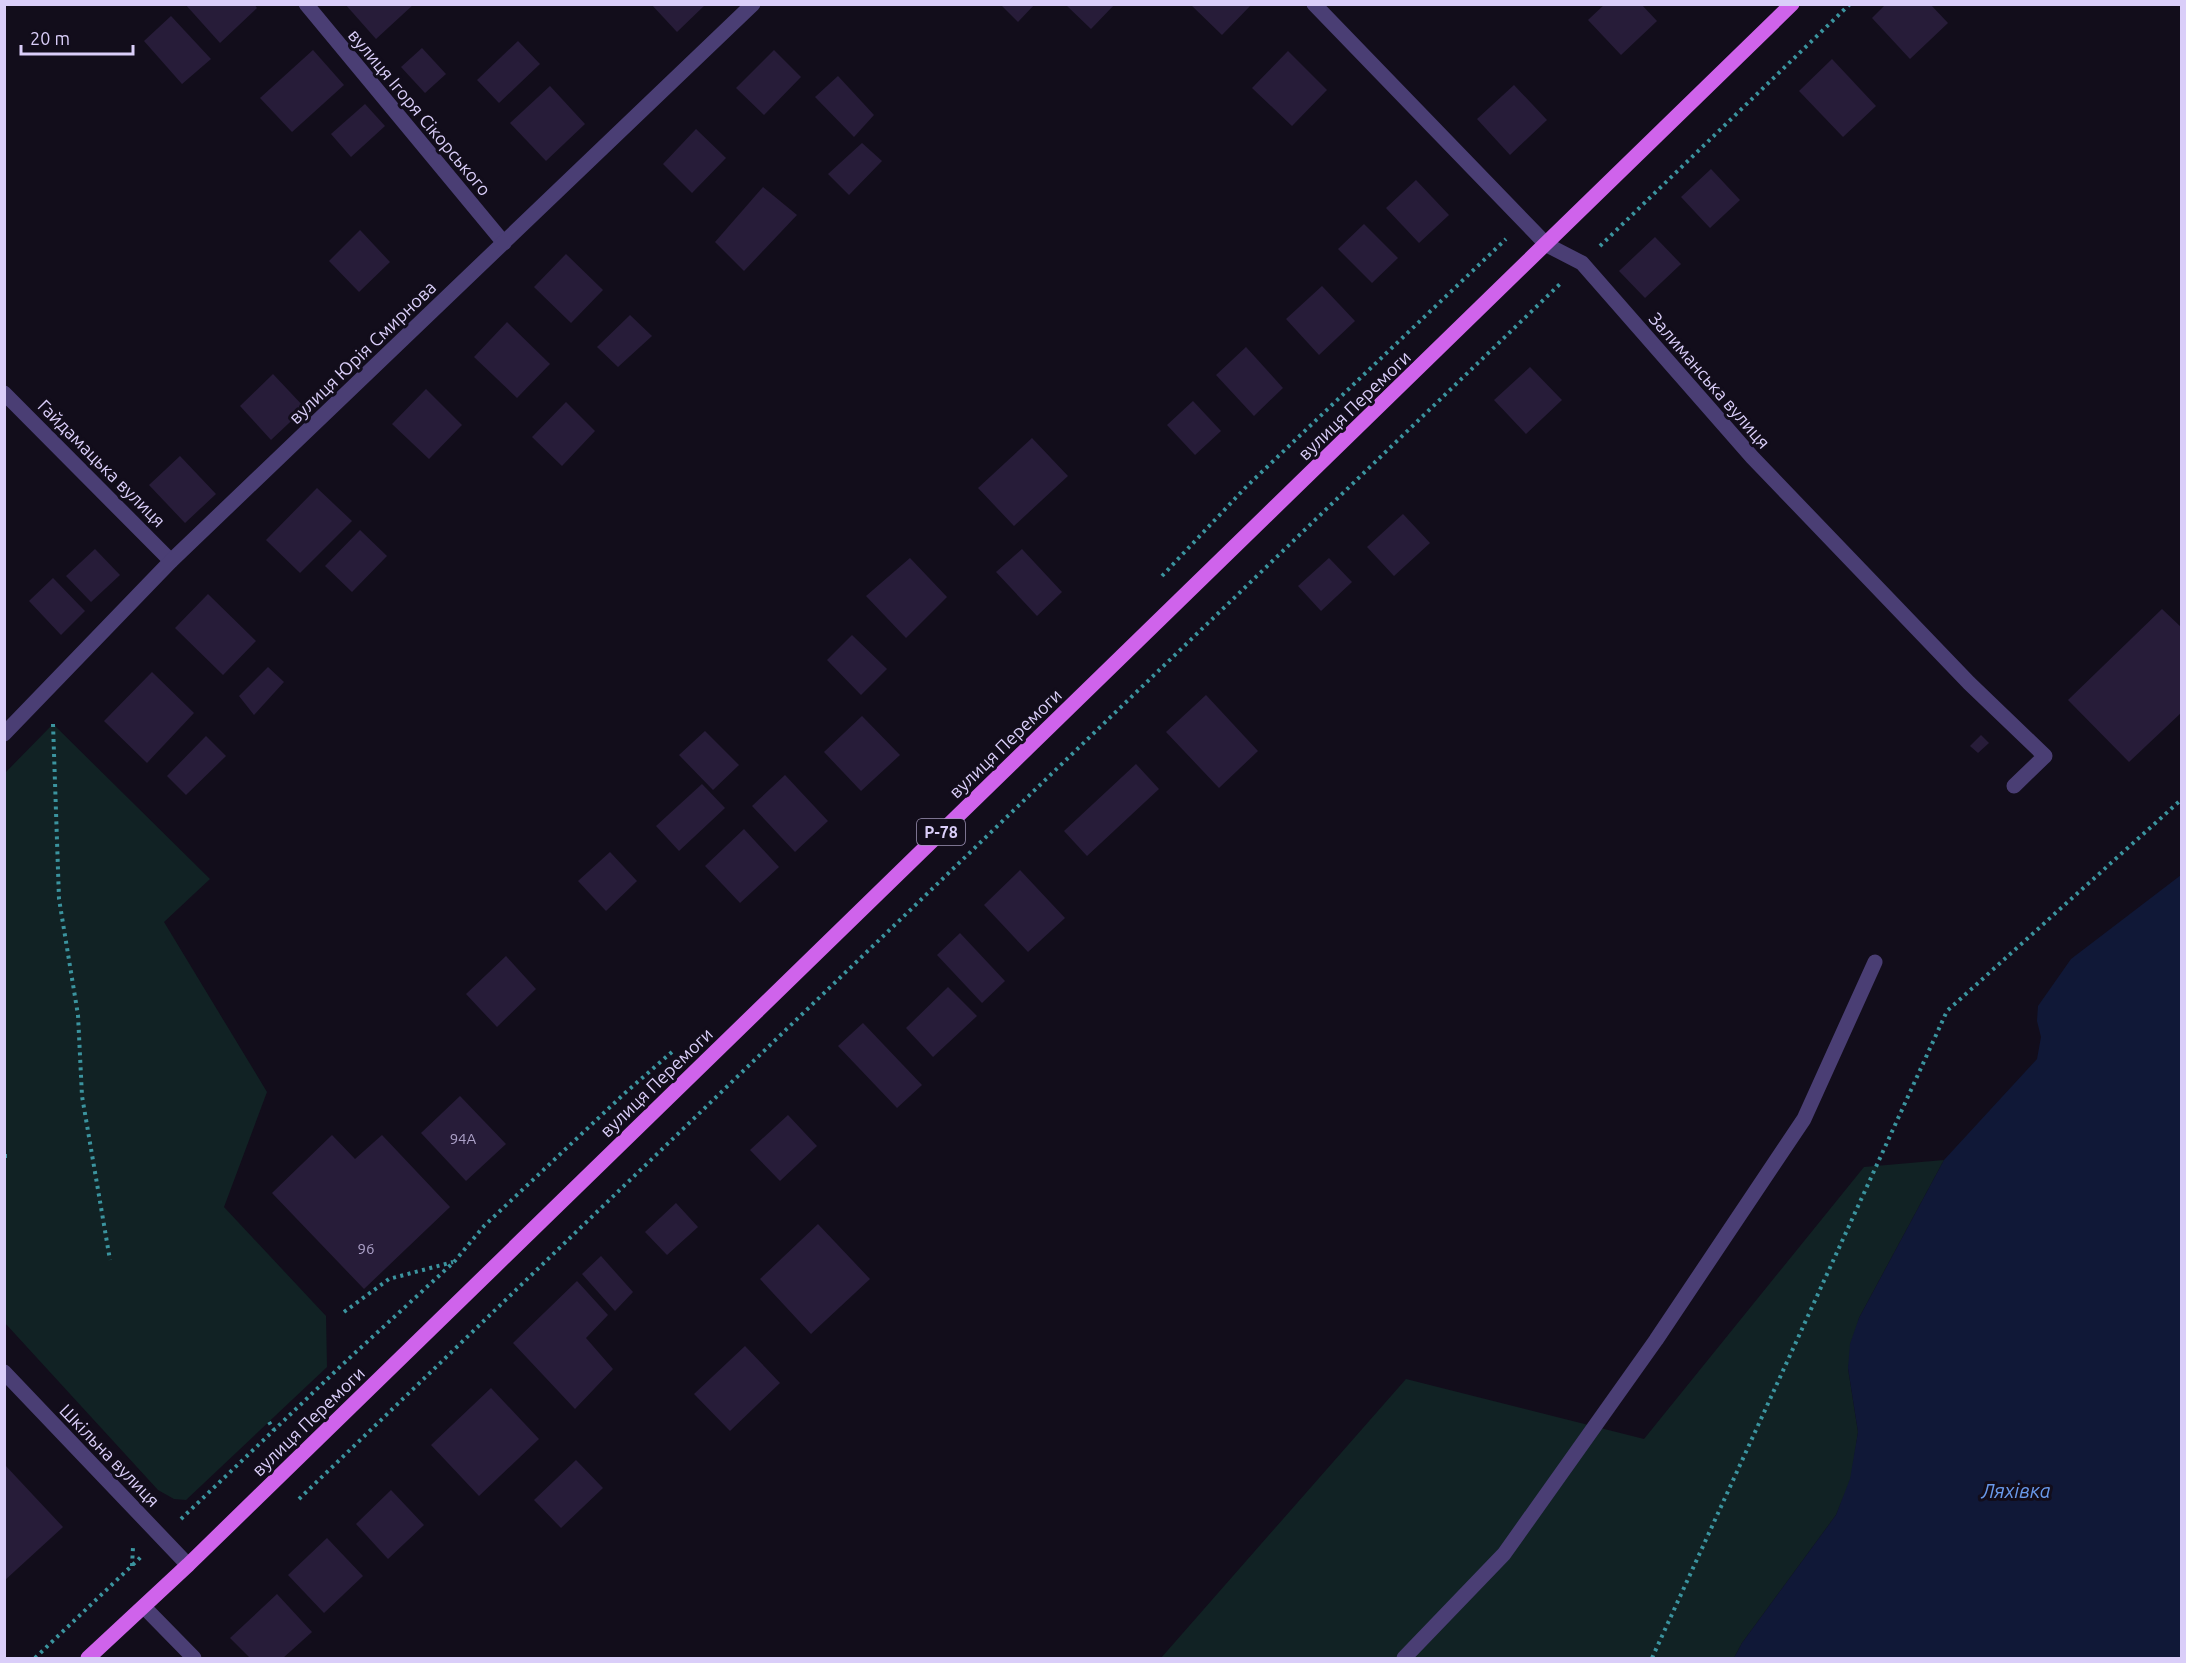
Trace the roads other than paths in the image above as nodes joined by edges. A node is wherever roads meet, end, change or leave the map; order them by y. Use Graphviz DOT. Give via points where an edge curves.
graph roads {
  1 [pos="306,4"];
  2 [pos="753,4"];
  3 [pos="1314,4"];
  4 [pos="1792,4"];
  5 [pos="504,243"];
  6 [pos="1547,244"];
  7 [pos="4,393"];
  8 [pos="171,561"];
  9 [pos="4,734"];
  10 [pos="2014,786"];
  11 [pos="1875,962"];
  12 [pos="4,1372"];
  13 [pos="188,1565"];
  14 [pos="144,1607"];
  15 [pos="88,1659"];
  16 [pos="194,1659"];
  17 [pos="1404,1659"];
  1 -- 5 [label="street, вулиця Ігоря Сікорського"];
  2 -- 5 [label="street, вулиця Юрія Смирнова"];
  3 -- 6 [label="street, Залиманська вулиця"];
  4 -- 6 [label="main road, вулиця Перемоги / Р-78"];
  5 -- 8 [label="street, вулиця Юрія Смирнова"];
  6 -- 10 [label="street, Залиманська вулиця" via="1582,263 1752,457 2044,756"];
  6 -- 13 [label="main road, вулиця Перемоги / Р-78"];
  7 -- 8 [label="street, Гайдамацька вулиця"];
  8 -- 9 [label="street, вулиця Юрія Смирнова"];
  11 -- 17 [label="street" via="1804,1119 1656,1340 1504,1554"];
  12 -- 13 [label="street, Шкільна вулиця"];
  13 -- 14 [label="main road, вулиця Перемоги / Р-78"];
  14 -- 15 [label="main road, вулиця Перемоги / Р-78"];
  14 -- 16 [label="street"];
}
